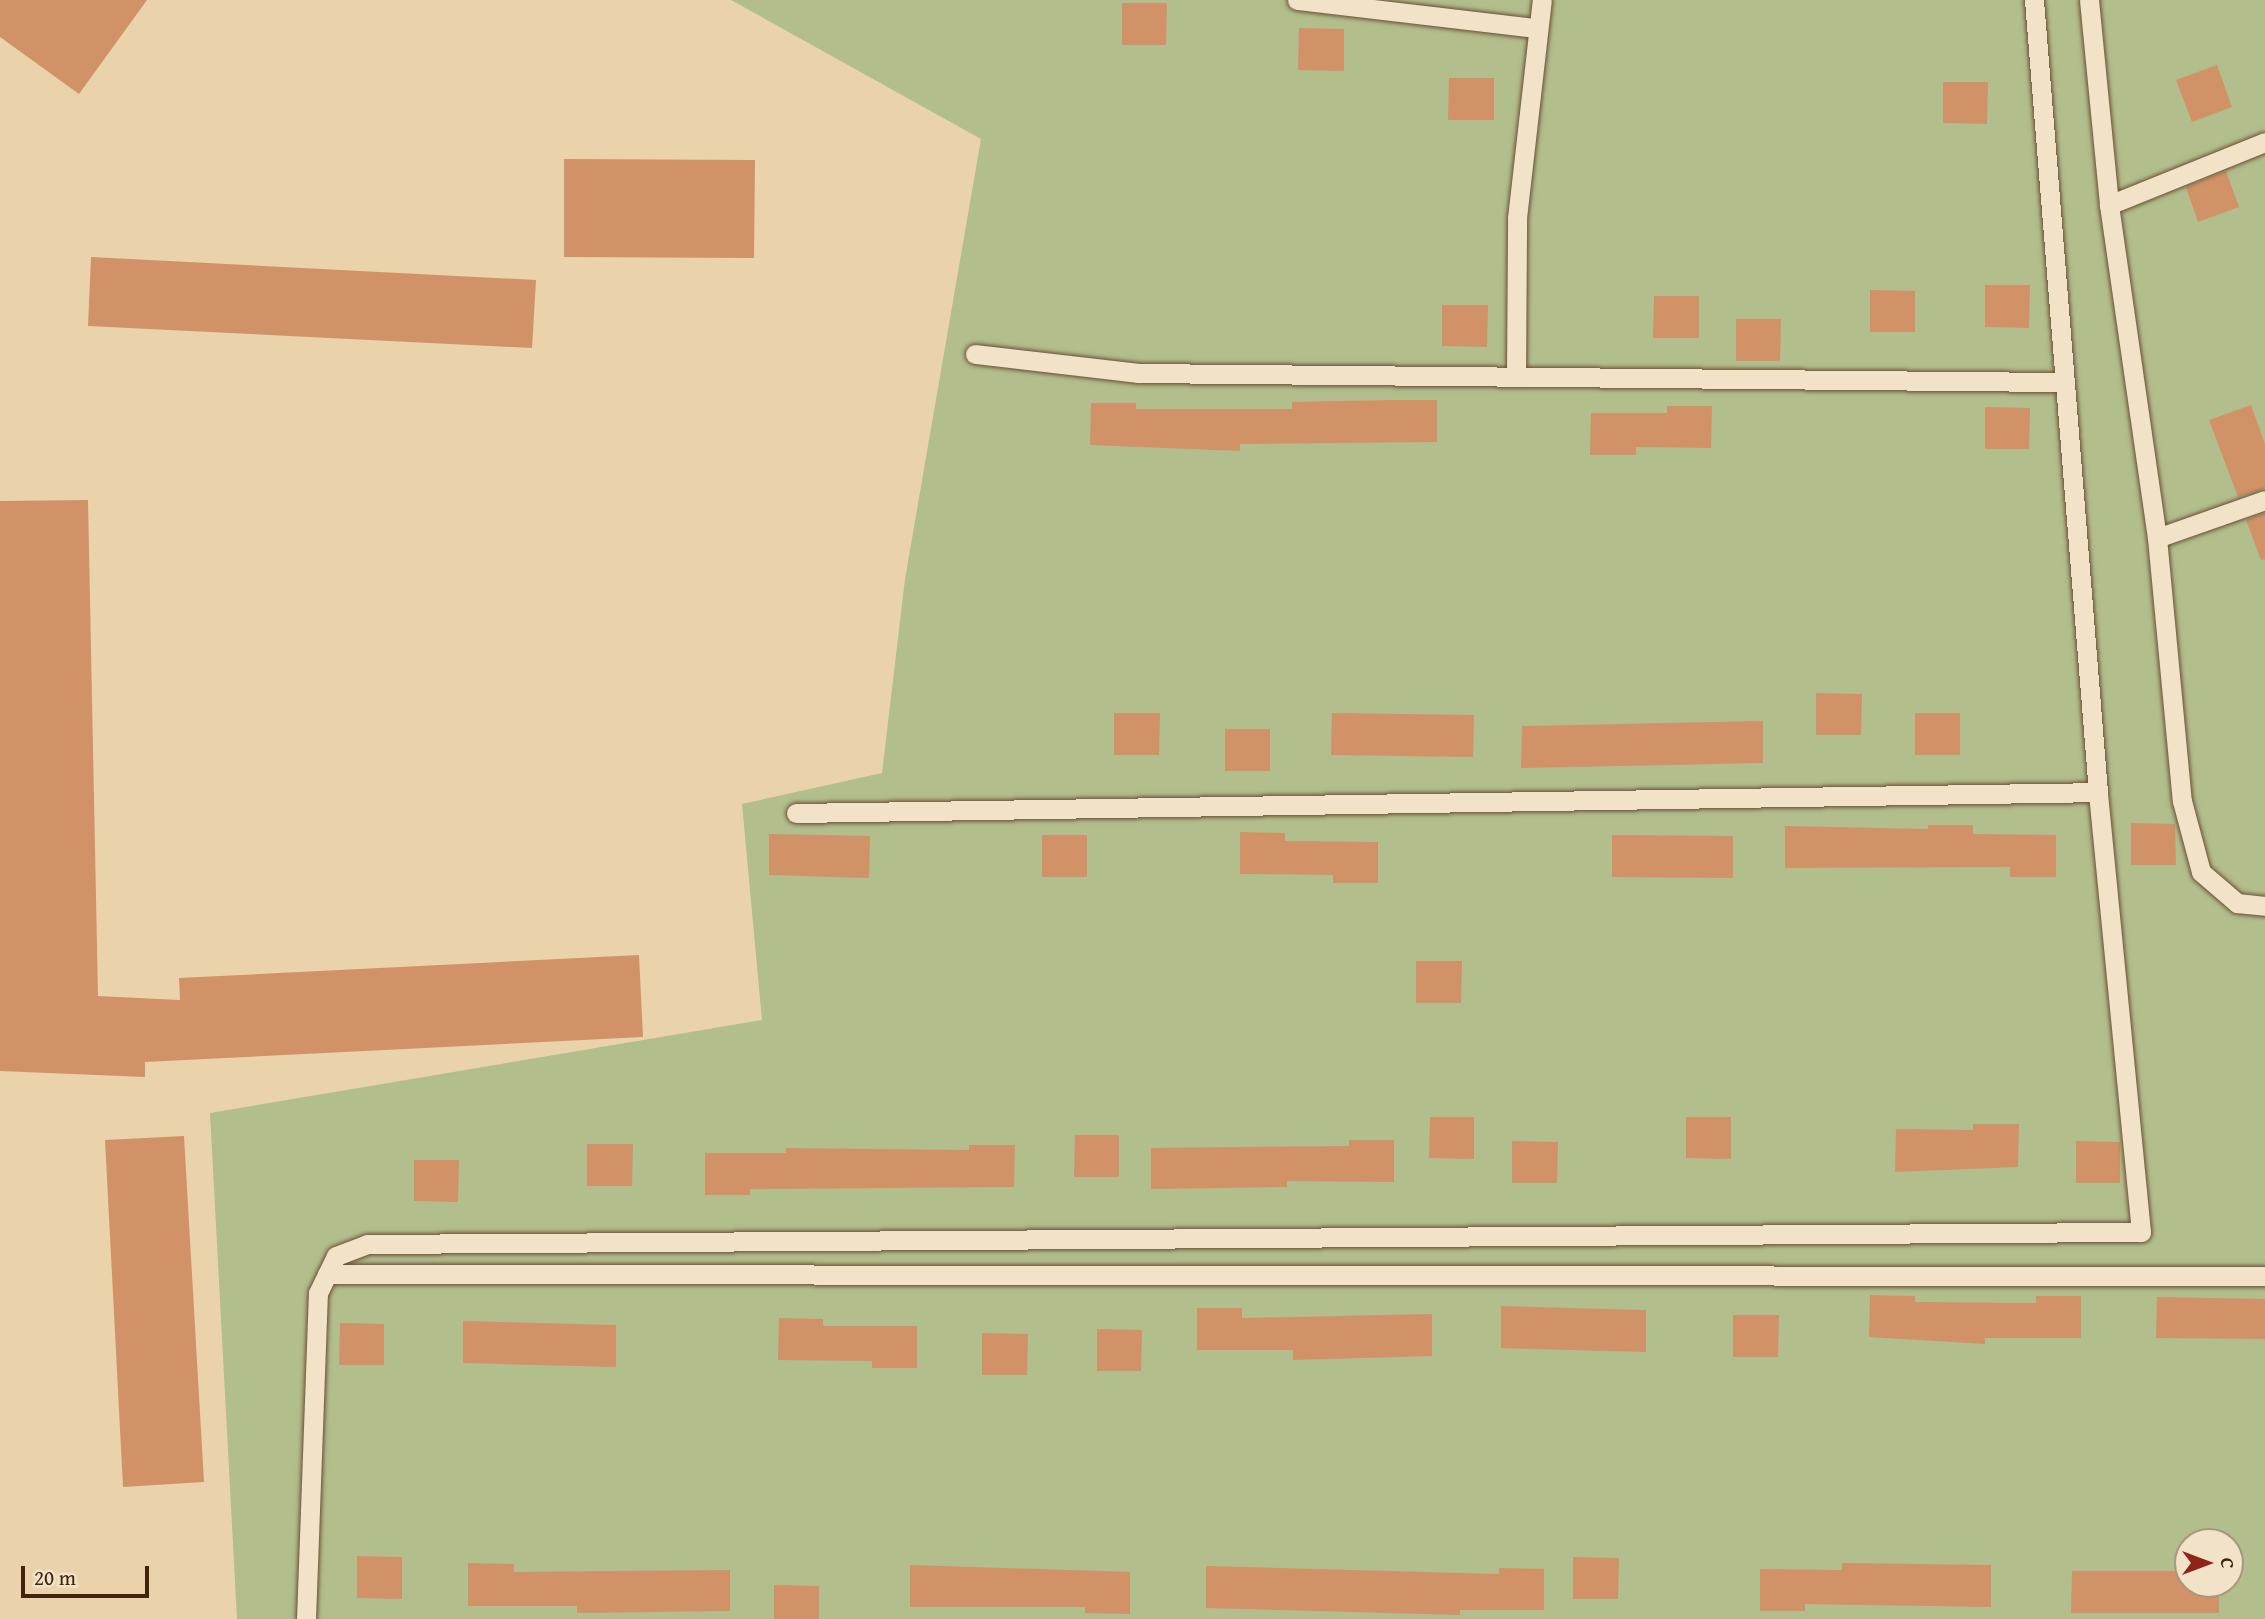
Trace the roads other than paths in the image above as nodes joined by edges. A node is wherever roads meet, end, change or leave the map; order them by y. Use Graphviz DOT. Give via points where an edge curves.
graph roads {
  1 [pos="1297,0"];
  2 [pos="1542,0"];
  3 [pos="2034,0"];
  4 [pos="2089,0"];
  5 [pos="1535,29"];
  6 [pos="2265,142"];
  7 [pos="2109,205"];
  8 [pos="975,354"];
  9 [pos="1516,376"];
  10 [pos="2065,382"];
  11 [pos="2265,500"];
  12 [pos="2157,538"];
  13 [pos="2098,792"];
  14 [pos="796,813"];
  15 [pos="2265,906"];
  16 [pos="327,1275"];
  17 [pos="2265,1276"];
  18 [pos="306,1619"];
  1 -- 5 [label="lane"];
  2 -- 5 [label="lane"];
  3 -- 10 [label="lane"];
  4 -- 7 [label="lane"];
  5 -- 9 [label="lane" via="1517,218"];
  6 -- 7 [label="lane"];
  7 -- 12 [label="lane"];
  8 -- 9 [label="lane" via="1138,373"];
  9 -- 10 [label="lane"];
  10 -- 13 [label="lane"];
  11 -- 12 [label="lane"];
  12 -- 15 [label="lane" via="2182,801 2201,872 2237,903"];
  13 -- 14 [label="lane"];
  13 -- 16 [label="lane" via="2141,1232 367,1244 336,1256"];
  16 -- 17 [label="lane"];
  16 -- 18 [label="lane" via="318,1293"];
}
